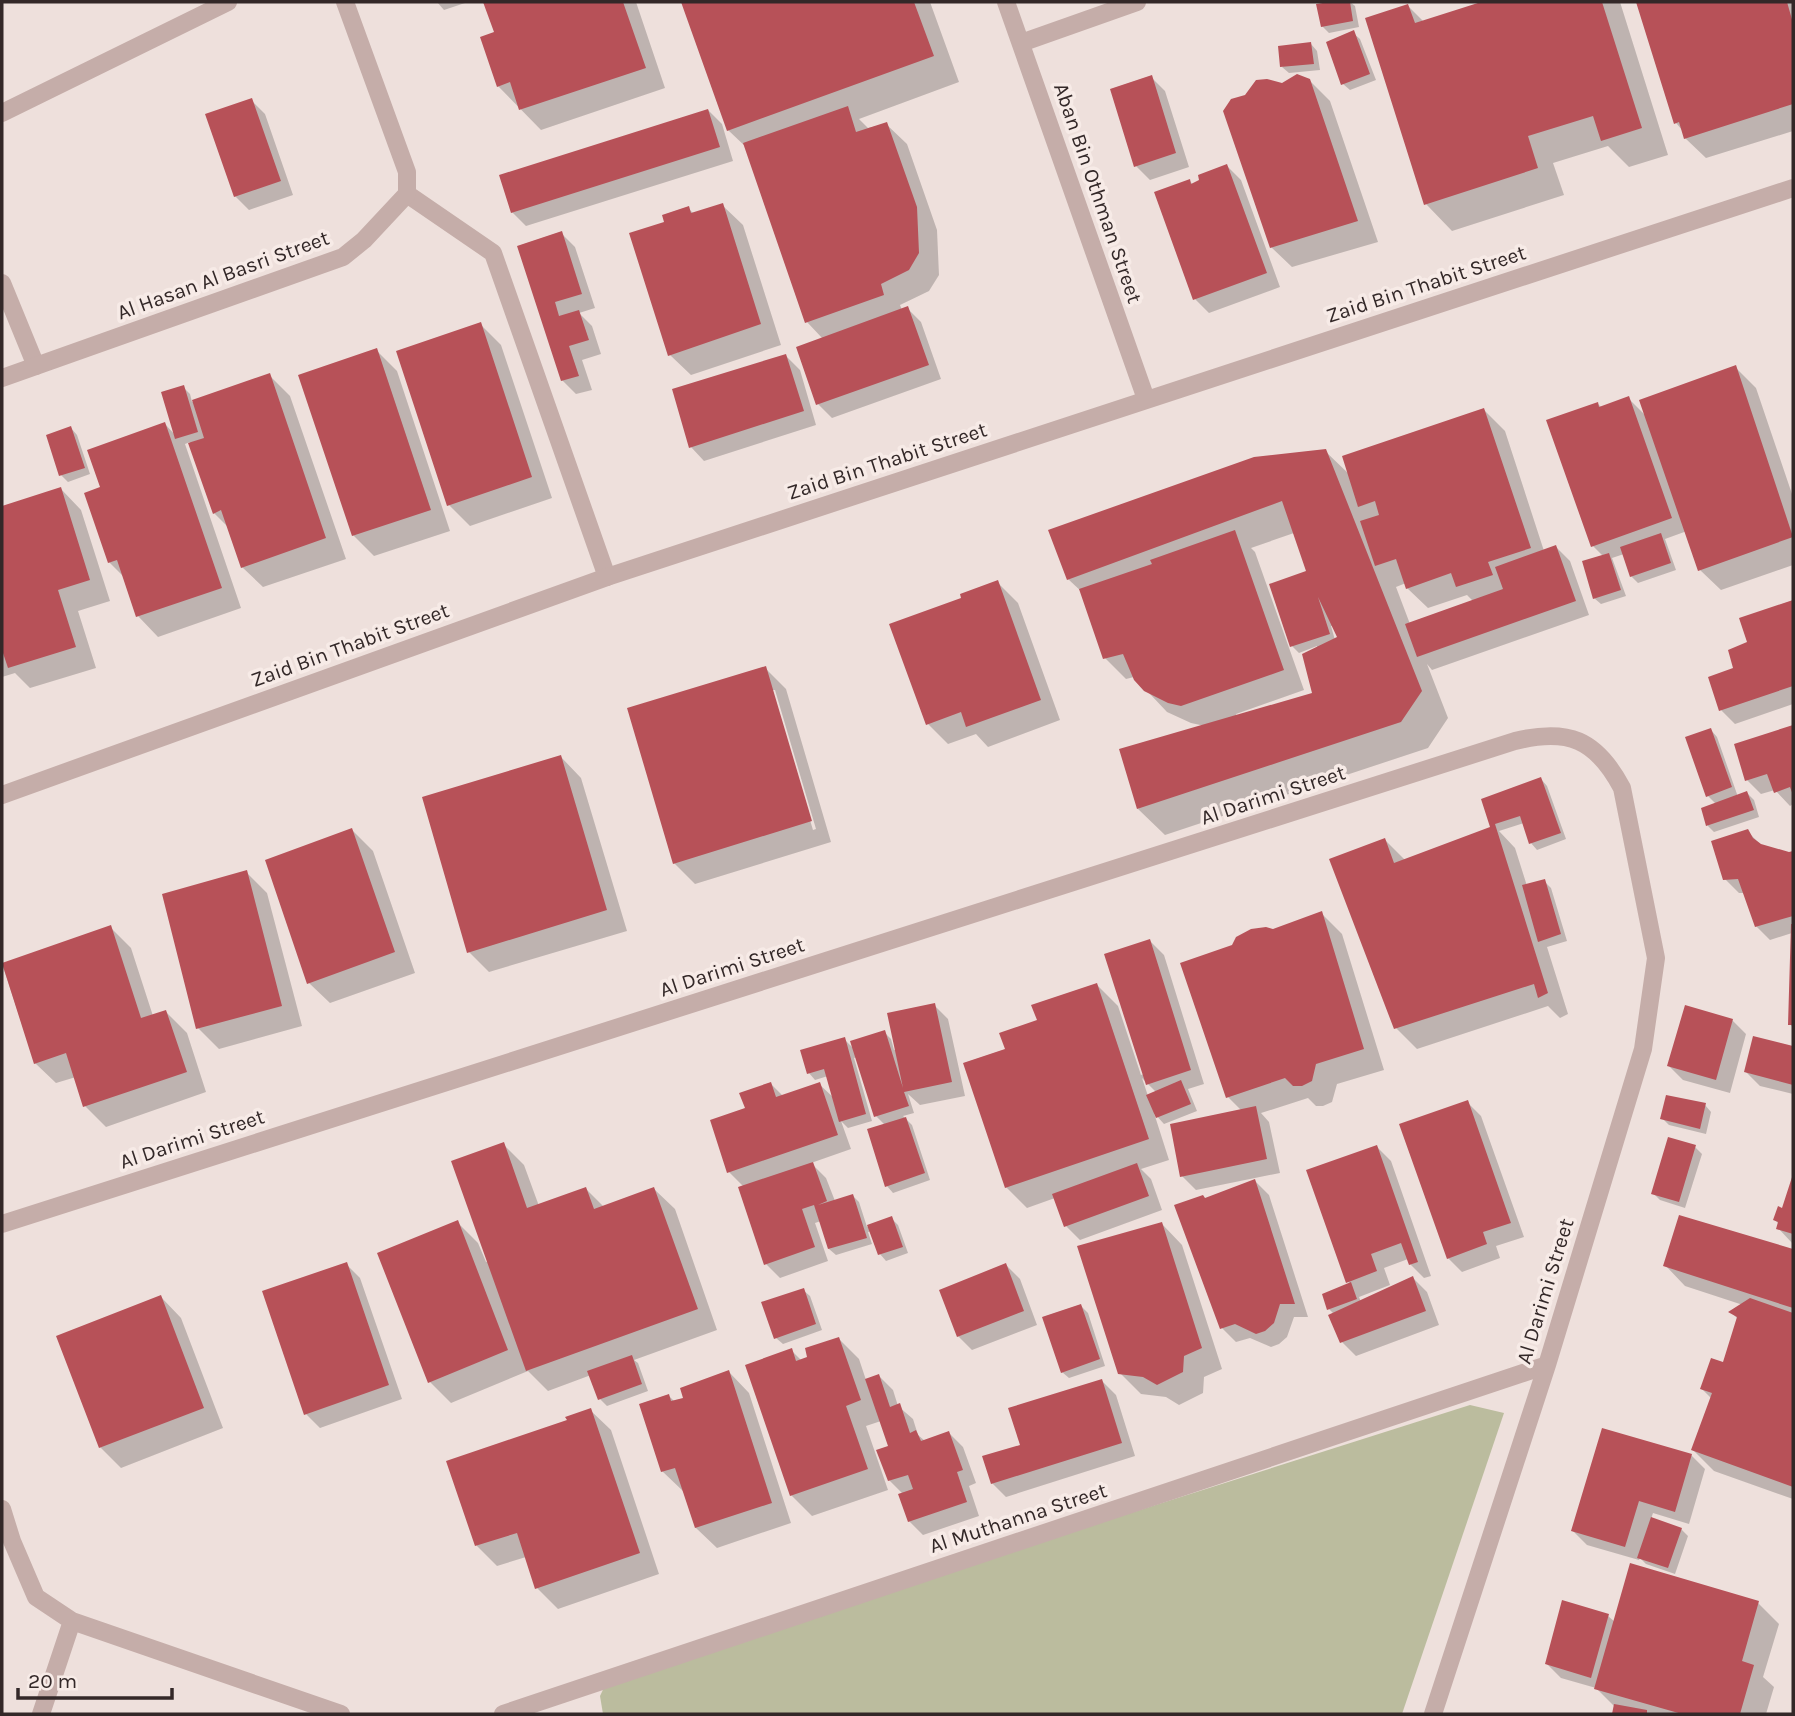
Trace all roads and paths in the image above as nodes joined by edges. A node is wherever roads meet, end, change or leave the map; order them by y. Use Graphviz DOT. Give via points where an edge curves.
graph roads {
  1 [pos="228,2"];
  2 [pos="345,2"];
  3 [pos="1006,2"];
  4 [pos="1137,2"];
  5 [pos="1021,43"];
  6 [pos="2,113"];
  7 [pos="1793,188"];
  8 [pos="407,194"];
  9 [pos="2,282"];
  10 [pos="36,366"];
  11 [pos="2,378"];
  12 [pos="1146,399"];
  13 [pos="607,577"];
  14 [pos="2,794"];
  15 [pos="2,1224"];
  16 [pos="1547,1365"];
  17 [pos="2,1508"];
  18 [pos="72,1621"];
  19 [pos="41,1714"];
  20 [pos="341,1714"];
  21 [pos="503,1714"];
  22 [pos="1433,1714"];
  1 -- 6 [label="street"];
  2 -- 8 [label="street" via="407,172"];
  3 -- 5 [label="street, Aban Bin Othman Street"];
  4 -- 5 [label="street"];
  5 -- 12 [label="street, Aban Bin Othman Street"];
  7 -- 12 [label="street, Zaid Bin Thabit Street"];
  8 -- 10 [label="street, Al Hasan Al Basri Street" via="344,257"];
  8 -- 13 [label="street" via="494,253"];
  9 -- 10 [label="street"];
  10 -- 11 [label="street, Al Hasan Al Basri Street"];
  12 -- 13 [label="street, Zaid Bin Thabit Street"];
  13 -- 14 [label="street, Zaid Bin Thabit Street"];
  15 -- 16 [label="street, Al Darimi Street" via="1515,741 1540,735 1566,737 1591,747 1610,765 1622,788 1656,958 1643,1049"];
  16 -- 21 [label="street, Al Muthanna Street"];
  16 -- 22 [label="street, Al Darimi Street"];
  17 -- 18 [label="street" via="36,1597"];
  18 -- 19 [label="street"];
  18 -- 20 [label="street"];
}
